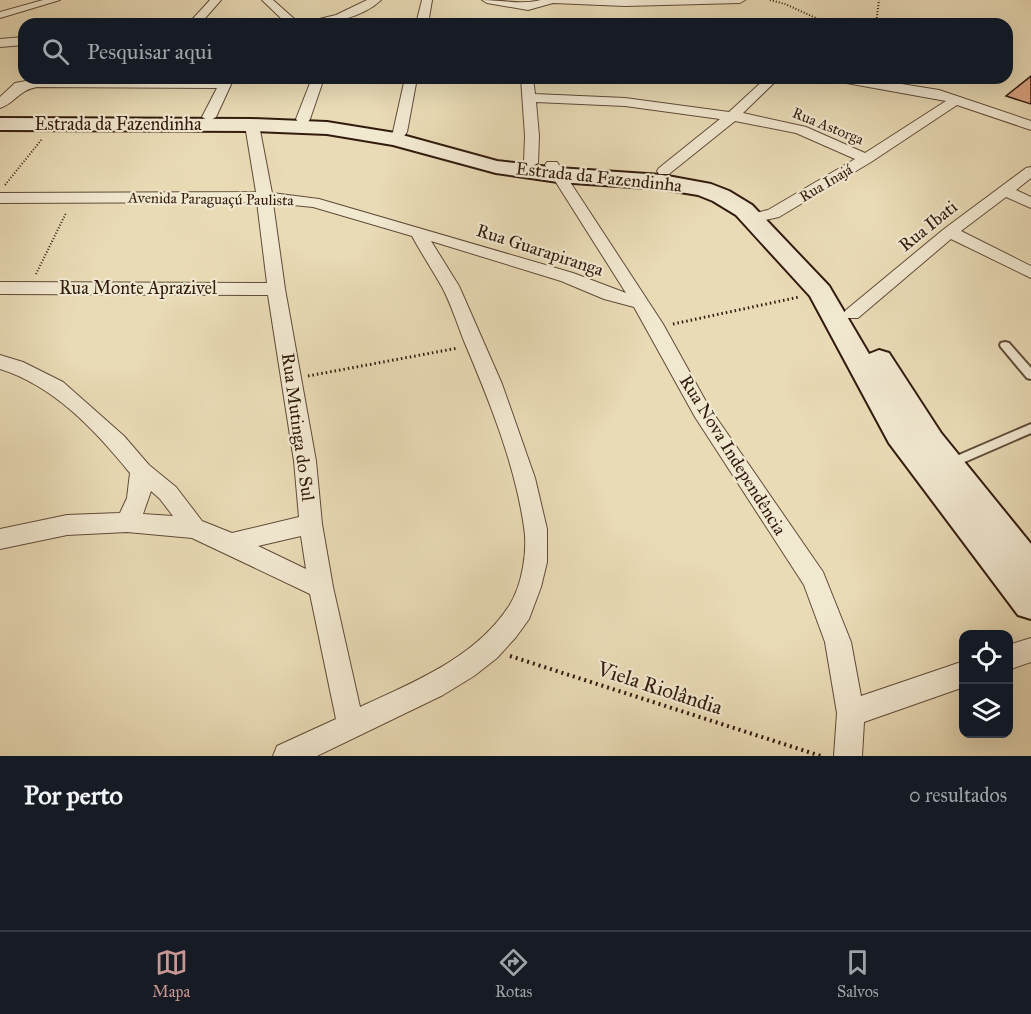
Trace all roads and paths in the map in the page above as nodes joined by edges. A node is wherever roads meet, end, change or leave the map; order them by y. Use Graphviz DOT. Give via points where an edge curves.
graph roads {
  1 [pos="55,0"];
  2 [pos="216,0"];
  3 [pos="267,0"];
  4 [pos="376,0"];
  5 [pos="427,0"];
  6 [pos="487,0"];
  7 [pos="553,0"];
  8 [pos="740,0"];
  9 [pos="770,0"];
  10 [pos="879,0"];
  11 [pos="528,7"];
  12 [pos="0,15"];
  13 [pos="200,18"];
  14 [pos="287,18"];
  15 [pos="342,18"];
  16 [pos="423,18"];
  17 [pos="525,18"];
  18 [pos="816,18"];
  19 [pos="877,18"];
  20 [pos="18,42"];
  21 [pos="0,43"];
  22 [pos="31,84"];
  23 [pos="225,84"];
  24 [pos="316,84"];
  25 [pos="410,84"];
  26 [pos="527,84"];
  27 [pos="767,84"];
  28 [pos="878,84"];
  29 [pos="528,98"];
  30 [pos="957,99"];
  31 [pos="0,104"];
  32 [pos="0,115"];
  33 [pos="732,116"];
  34 [pos="209,117"];
  35 [pos="303,119"];
  36 [pos="0,124"];
  37 [pos="54,124"];
  38 [pos="252,125"];
  39 [pos="1031,126"];
  40 [pos="398,135"];
  41 [pos="866,159"];
  42 [pos="547,167"];
  43 [pos="664,171"];
  44 [pos="1031,171"];
  45 [pos="0,191"];
  46 [pos="1006,191"];
  47 [pos="264,196"];
  48 [pos="0,198"];
  49 [pos="74,198"];
  50 [pos="1031,202"];
  51 [pos="763,216"];
  52 [pos="950,232"];
  53 [pos="423,234"];
  54 [pos="462,245"];
  55 [pos="1031,273"];
  56 [pos="625,281"];
  57 [pos="450,286"];
  58 [pos="0,288"];
  59 [pos="28,288"];
  60 [pos="597,288"];
  61 [pos="276,289"];
  62 [pos="820,292"];
  63 [pos="639,302"];
  64 [pos="852,314"];
  65 [pos="657,328"];
  66 [pos="475,344"];
  67 [pos="1005,345"];
  68 [pos="5,368"];
  69 [pos="1031,375"];
  70 [pos="291,379"];
  71 [pos="1031,428"];
  72 [pos="949,464"];
  73 [pos="141,471"];
  74 [pos="127,522"];
  75 [pos="311,524"];
  76 [pos="194,528"];
  77 [pos="0,539"];
  78 [pos="231,543"];
  79 [pos="1031,569"];
  80 [pos="321,587"];
  81 [pos="1031,603"];
  82 [pos="488,649"];
  83 [pos="1031,650"];
  84 [pos="1013,656"];
  85 [pos="959,675"];
  86 [pos="851,713"];
  87 [pos="351,727"];
  88 [pos="287,756"];
  89 [pos="822,756"];
  90 [pos="848,756"];
  1 -- 12 [label="street"];
  2 -- 13 [label="street"];
  3 -- 14 [label="street"];
  4 -- 15 [label="street"];
  5 -- 16 [label="street"];
  6 -- 11 [label="street"];
  7 -- 8 [label="street" via="625,3"];
  7 -- 11 [label="street"];
  9 -- 18 [label="path"];
  10 -- 19 [label="path"];
  11 -- 17 [label="street"];
  20 -- 21 [label="street"];
  22 -- 31 [label="street" via="20,86"];
  23 -- 34 [label="street"];
  24 -- 35 [label="street"];
  25 -- 40 [label="street"];
  26 -- 29 [label="street"];
  27 -- 33 [label="street"];
  28 -- 30 [label="street"];
  29 -- 33 [label="street, Rua Astorga" via="625,102"];
  29 -- 42 [label="street" via="532,136"];
  30 -- 39 [label="street"];
  30 -- 41 [label="street, Rua Inajá"];
  32 -- 34 [label="main road, Estrada da Fazendinha"];
  33 -- 41 [label="street, Rua Astorga" via="801,130"];
  33 -- 43 [label="street"];
  34 -- 35 [label="main road, Estrada da Fazendinha"];
  35 -- 40 [label="main road, Estrada da Fazendinha" via="354,124"];
  36 -- 37 [label="main road, Estrada da Fazendinha"];
  37 -- 38 [label="main road, Estrada da Fazendinha"];
  37 -- 45 [label="path"];
  38 -- 40 [label="main road, Estrada da Fazendinha"];
  38 -- 47 [label="street, Rua Mutinga do Sul"];
  40 -- 42 [label="main road, Estrada da Fazendinha"];
  41 -- 51 [label="street, Rua Inajá"];
  42 -- 43 [label="main road, Estrada da Fazendinha"];
  42 -- 51 [label="main road, Estrada da Fazendinha" via="703,189"];
  42 -- 56 [label="street, Rua Nova Independência"];
  43 -- 51 [label="main road, Estrada da Fazendinha" via="732,189"];
  44 -- 46 [label="street, Rua Ibati"];
  46 -- 50 [label="street"];
  46 -- 52 [label="street, Rua Ibati"];
  47 -- 49 [label="street, Avenida Paraguaçú Paulista"];
  47 -- 53 [label="street, Avenida Paraguaçú Paulista" via="314,202"];
  47 -- 61 [label="street, Rua Mutinga do Sul"];
  48 -- 49 [label="street, Avenida Paraguaçú Paulista"];
  49 -- 59 [label="path"];
  51 -- 62 [label="main road, Estrada da Fazendinha"];
  51 -- 64 [label="main road, Estrada da Fazendinha" via="836,290"];
  52 -- 55 [label="street"];
  52 -- 64 [label="street, Rua Ibati"];
  53 -- 54 [label="street, Rua Guarapiranga"];
  53 -- 57 [label="street" via="433,261"];
  54 -- 57 [label="street" via="449,259"];
  54 -- 60 [label="street, Rua Guarapiranga"];
  56 -- 60 [label="street"];
  56 -- 63 [label="street, Rua Nova Independência"];
  57 -- 66 [label="street"];
  58 -- 59 [label="street, Rua Monte Aprazivel"];
  59 -- 61 [label="street, Rua Monte Aprazivel"];
  60 -- 63 [label="street, Rua Guarapiranga"];
  61 -- 70 [label="street, Rua Mutinga do Sul"];
  62 -- 65 [label="path"];
  62 -- 81 [label="main road, Estrada da Fazendinha" via="900,435"];
  63 -- 65 [label="street, Rua Nova Independência"];
  64 -- 72 [label="main road, Estrada da Fazendinha" via="892,385"];
  65 -- 86 [label="street, Rua Nova Independência" via="702,412 814,580 838,642"];
  66 -- 70 [label="path"];
  66 -- 82 [label="street" via="509,431 536,529 535,562 520,611"];
  67 -- 69 [label="lane"];
  68 -- 73 [label="street" via="56,387 117,442"];
  70 -- 75 [label="street, Rua Mutinga do Sul"];
  71 -- 72 [label="lane"];
  72 -- 79 [label="main road, Estrada da Fazendinha"];
  73 -- 74 [label="street" via="141,492"];
  73 -- 76 [label="street" via="168,494"];
  74 -- 76 [label="street"];
  74 -- 77 [label="street" via="67,525"];
  75 -- 78 [label="street"];
  75 -- 80 [label="street, Rua Mutinga do Sul"];
  76 -- 78 [label="street"];
  78 -- 80 [label="street" via="271,566"];
  80 -- 87 [label="street, Rua Mutinga do Sul"];
  82 -- 87 [label="street" via="434,687"];
  82 -- 89 [label="path, Viela Riolândia"];
  83 -- 84 [label="street"];
  85 -- 86 [label="street"];
  86 -- 90 [label="street, Rua Nova Independência"];
  87 -- 88 [label="street"];
}
